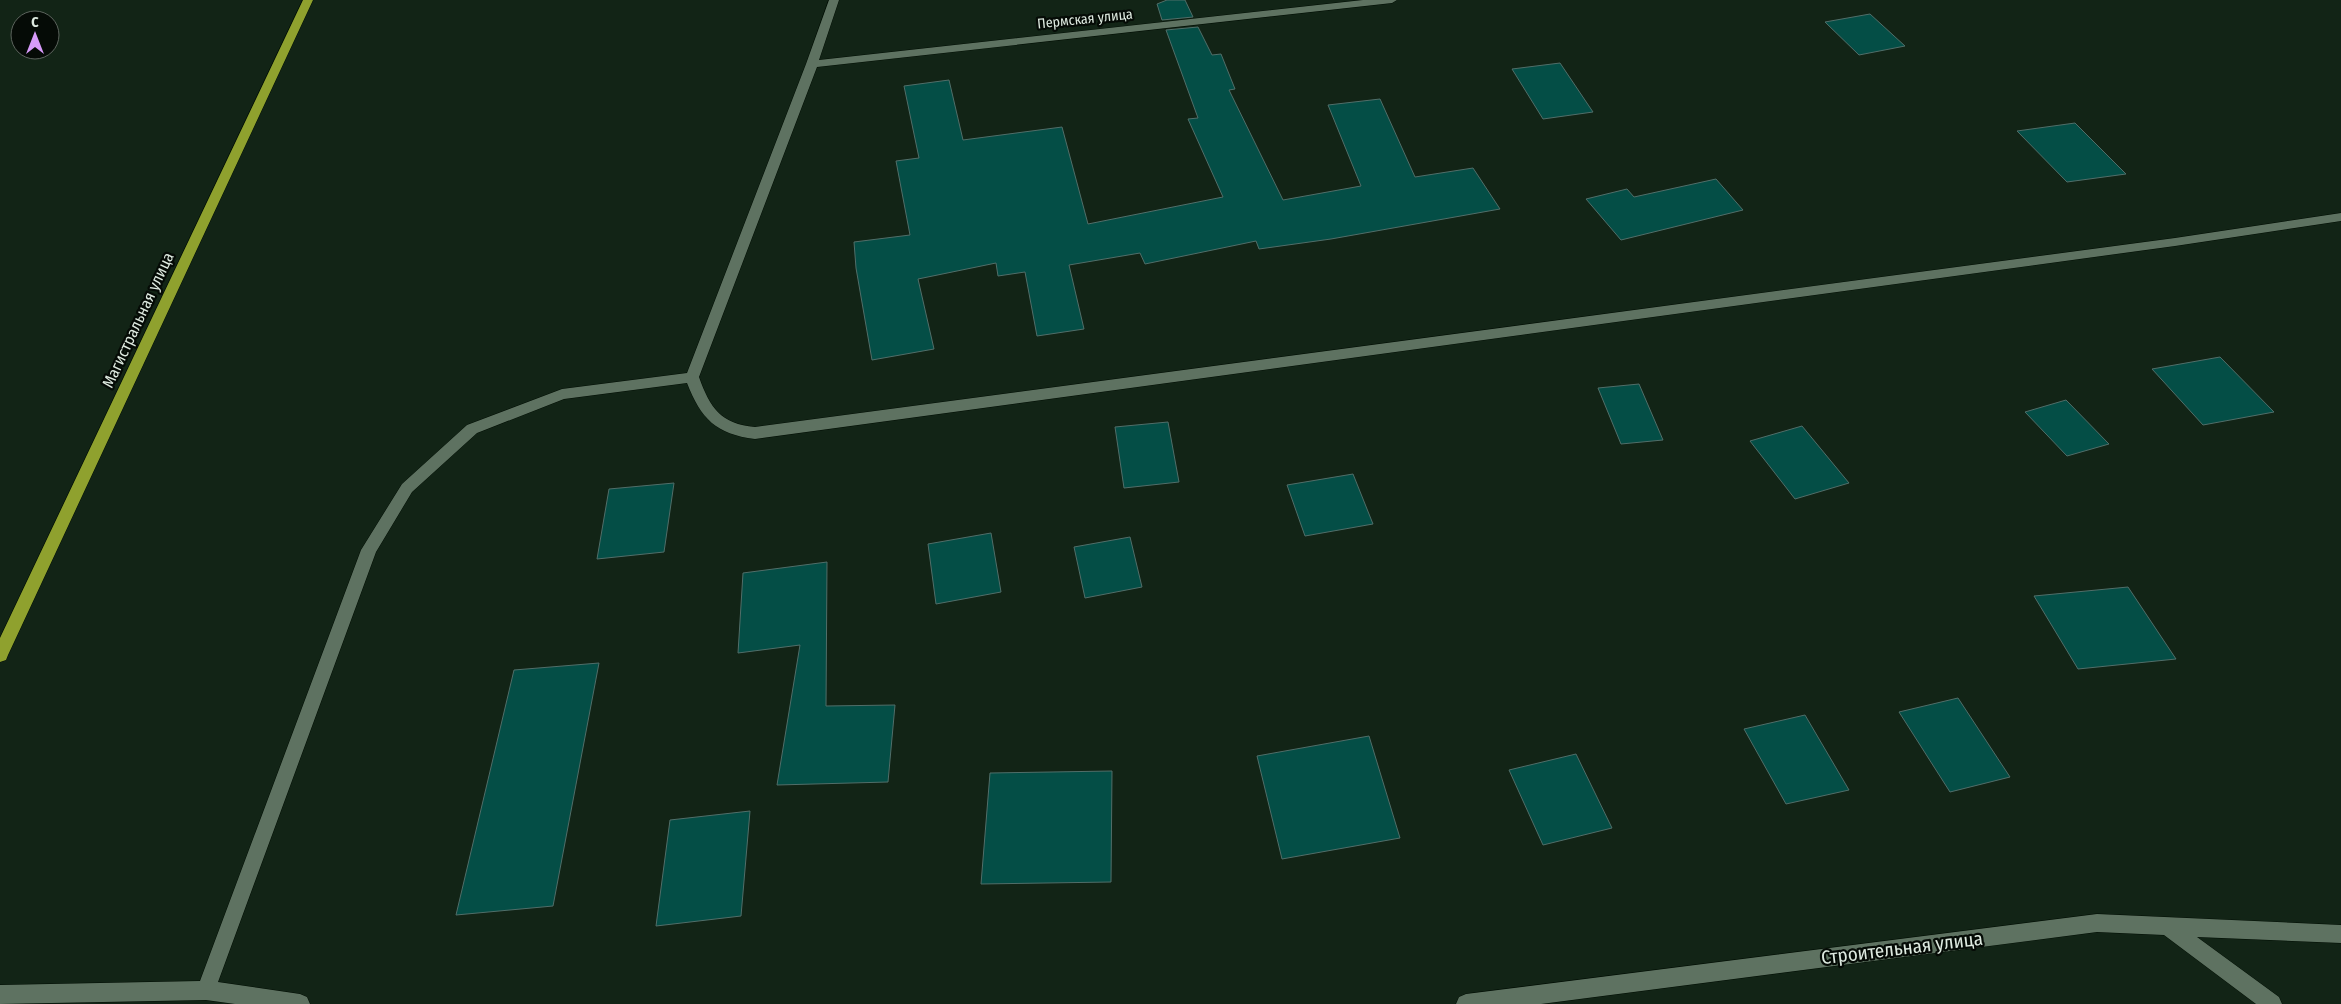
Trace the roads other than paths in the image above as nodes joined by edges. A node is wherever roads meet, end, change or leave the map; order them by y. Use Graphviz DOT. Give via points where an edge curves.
graph roads {
  1 [pos="308,0"];
  2 [pos="834,0"];
  3 [pos="1392,0"];
  4 [pos="812,64"];
  5 [pos="2341,217"];
  6 [pos="692,377"];
  7 [pos="0,656"];
  8 [pos="2167,926"];
  9 [pos="2341,934"];
  10 [pos="206,990"];
  11 [pos="0,995"];
  12 [pos="300,1004"];
  13 [pos="1466,1004"];
  14 [pos="2272,1004"];
  1 -- 7 [label="highway, Магистральная улица"];
  2 -- 4 [label="street"];
  3 -- 4 [label="street, Пермская улица"];
  4 -- 6 [label="street"];
  5 -- 6 [label="street" via="754,433 730,429 712,414 698,396"];
  6 -- 10 [label="street" via="562,394 472,429 407,488 368,550"];
  8 -- 9 [label="street, Строительная улица"];
  8 -- 13 [label="street, Строительная улица" via="2097,923"];
  8 -- 14 [label="street"];
  10 -- 11 [label="street"];
  10 -- 12 [label="street"];
}
